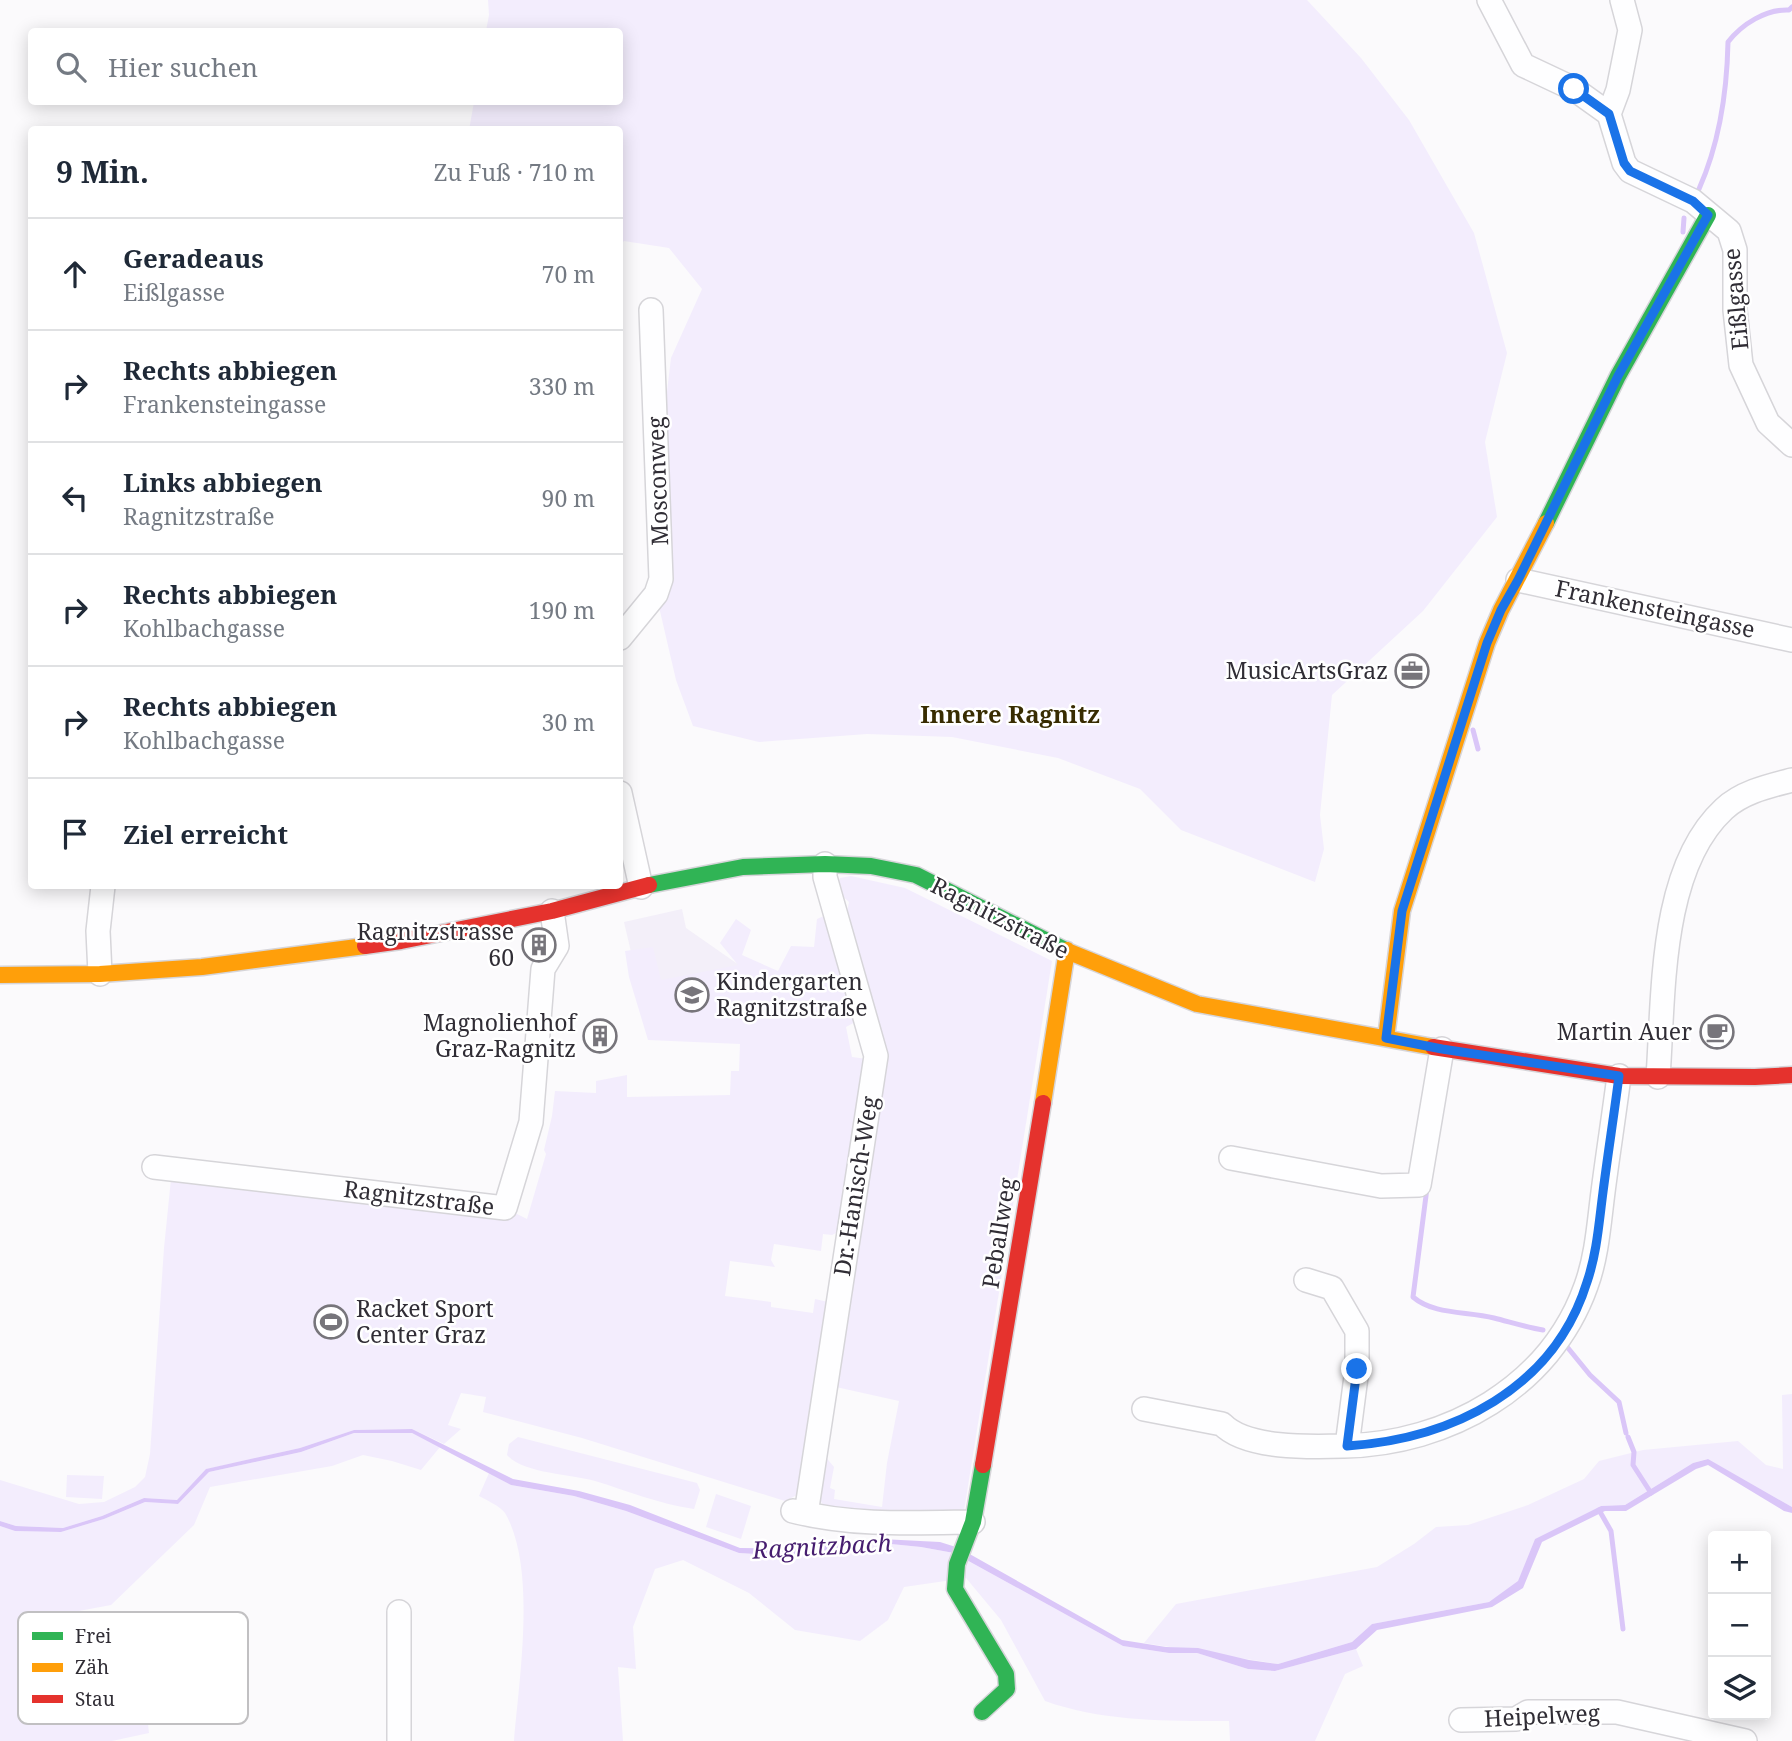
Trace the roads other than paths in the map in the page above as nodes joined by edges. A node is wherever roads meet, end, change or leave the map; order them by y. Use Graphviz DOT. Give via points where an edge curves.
graph roads {
  1 [pos="1489,0"];
  2 [pos="1622,0"];
  3 [pos="1609,114"];
  4 [pos="1708,215"];
  5 [pos="651,310"];
  6 [pos="1792,445"];
  7 [pos="1518,580"];
  8 [pos="623,634"];
  9 [pos="1792,640"];
  10 [pos="1792,780"];
  11 [pos="623,806"];
  12 [pos="825,864"];
  13 [pos="642,887"];
  14 [pos="103,889"];
  15 [pos="552,911"];
  16 [pos="1067,950"];
  17 [pos="100,974"];
  18 [pos="0,975"];
  19 [pos="1386,1038"];
  20 [pos="1442,1049"];
  21 [pos="1792,1075"];
  22 [pos="1619,1076"];
  23 [pos="1658,1077"];
  24 [pos="1230,1158"];
  25 [pos="154,1167"];
  26 [pos="1306,1280"];
  27 [pos="1144,1409"];
  28 [pos="1347,1446"];
  29 [pos="973,1522"];
  30 [pos="399,1612"];
  31 [pos="982,1712"];
  32 [pos="1461,1720"];
  33 [pos="1517,1730"];
  34 [pos="399,1741"];
  35 [pos="1745,1741"];
  1 -- 3 [label="street" via="1523,65 1574,89"];
  2 -- 3 [label="street" via="1630,30"];
  3 -- 4 [label="street, Eißlgasse" via="1630,171 1693,201"];
  4 -- 6 [label="street, Eißlgasse" via="1729,231 1735,250 1741,365 1768,423"];
  4 -- 7 [label="main road, Frankensteingasse" via="1618,376"];
  5 -- 8 [label="street, Mosconweg" via="661,579 656,594"];
  7 -- 9 [label="street, Frankensteingasse"];
  7 -- 19 [label="main road, Frankensteingasse" via="1487,643 1402,911"];
  10 -- 23 [label="street" via="1755,790 1725,807 1704,831 1685,869 1669,920"];
  11 -- 13 [label="street"];
  12 -- 13 [label="main road, Ragnitzstraße" via="743,867"];
  12 -- 16 [label="main road, Ragnitzstraße" via="871,866 916,875"];
  12 -- 29 [label="street, Dr.-Hanisch-Weg" via="876,1056 799,1512 884,1524"];
  13 -- 15 [label="main road, Ragnitzstraße"];
  14 -- 17 [label="street"];
  15 -- 17 [label="main road, Ragnitzstraße" via="390,942 202,967"];
  15 -- 25 [label="street, Ragnitzstraße" via="557,946 543,969 531,1122 505,1208"];
  16 -- 19 [label="main road, Ragnitzstraße" via="1197,1004"];
  16 -- 29 [label="main road, Peballweg"];
  17 -- 18 [label="main road, Ragnitzstraße"];
  19 -- 20 [label="main road, Ragnitzstraße"];
  20 -- 22 [label="main road, Ragnitzstraße"];
  20 -- 24 [label="street" via="1419,1185 1381,1186"];
  21 -- 23 [label="main road, Ragnitzstraße"];
  22 -- 23 [label="main road, Ragnitzstraße"];
  22 -- 28 [label="street" via="1593,1264 1579,1305 1554,1347 1510,1391 1467,1418 1406,1438"];
  26 -- 28 [label="street" via="1332,1288 1357,1331"];
  27 -- 28 [label="street" via="1222,1424 1250,1440"];
  29 -- 31 [label="main road, Peballweg" via="957,1564 955,1589 1006,1674 1007,1689"];
  30 -- 34 [label="street"];
  32 -- 33 [label="street, Heipelweg"];
  33 -- 35 [label="street, Heipelweg" via="1528,1712 1618,1712"];
}
